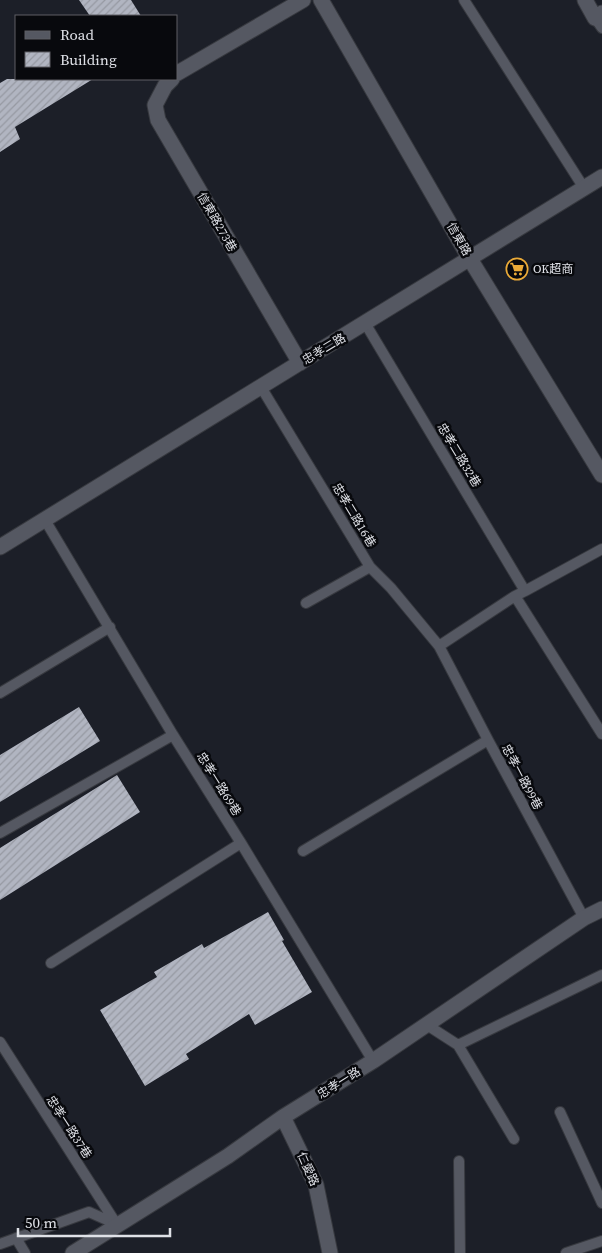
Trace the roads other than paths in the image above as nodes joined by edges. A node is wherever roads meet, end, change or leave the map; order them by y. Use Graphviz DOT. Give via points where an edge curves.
graph roads {
  1 [pos="302,0"];
  2 [pos="321,0"];
  3 [pos="464,0"];
  4 [pos="585,0"];
  5 [pos="600,20"];
  6 [pos="178,73"];
  7 [pos="171,80"];
  8 [pos="602,177"];
  9 [pos="584,188"];
  10 [pos="470,259"];
  11 [pos="365,323"];
  12 [pos="300,363"];
  13 [pos="261,387"];
  14 [pos="602,475"];
  15 [pos="45,520"];
  16 [pos="0,547"];
  17 [pos="602,548"];
  18 [pos="370,567"];
  19 [pos="520,594"];
  20 [pos="306,603"];
  21 [pos="110,627"];
  22 [pos="439,646"];
  23 [pos="0,693"];
  24 [pos="602,734"];
  25 [pos="173,735"];
  26 [pos="488,740"];
  27 [pos="0,833"];
  28 [pos="241,843"];
  29 [pos="303,851"];
  30 [pos="602,909"];
  31 [pos="584,918"];
  32 [pos="51,963"];
  33 [pos="602,975"];
  34 [pos="427,1025"];
  35 [pos="0,1042"];
  36 [pos="458,1045"];
  37 [pos="374,1061"];
  38 [pos="560,1112"];
  39 [pos="283,1117"];
  40 [pos="514,1139"];
  41 [pos="459,1161"];
  42 [pos="602,1203"];
  43 [pos="117,1225"];
  44 [pos="16,1238"];
  45 [pos="602,1241"];
  46 [pos="0,1244"];
  47 [pos="25,1253"];
  48 [pos="73,1253"];
  49 [pos="330,1253"];
  50 [pos="460,1253"];
  51 [pos="566,1253"];
  1 -- 6 [label="street"];
  2 -- 10 [label="street, 信東路"];
  3 -- 9 [label="lane"];
  4 -- 5 [label="street"];
  7 -- 12 [label="street, 信東路273巷" via="155,105 158,120"];
  8 -- 9 [label="street, 忠孝二路"];
  9 -- 10 [label="street, 忠孝二路"];
  10 -- 11 [label="street, 忠孝二路"];
  10 -- 14 [label="street, 信東路"];
  11 -- 12 [label="street, 忠孝二路"];
  11 -- 19 [label="lane, 忠孝二路32巷"];
  12 -- 13 [label="street, 忠孝二路"];
  13 -- 15 [label="street, 忠孝二路"];
  13 -- 18 [label="lane, 忠孝二路16巷"];
  15 -- 16 [label="street, 忠孝二路"];
  15 -- 21 [label="lane, 忠孝一路69巷"];
  17 -- 19 [label="lane"];
  18 -- 20 [label="lane"];
  18 -- 22 [label="lane, 忠孝二路16巷"];
  19 -- 22 [label="lane"];
  19 -- 24 [label="lane, 忠孝二路32巷"];
  21 -- 23 [label="lane"];
  21 -- 25 [label="lane, 忠孝一路69巷"];
  22 -- 26 [label="lane, 忠孝一路99巷"];
  25 -- 27 [label="lane"];
  25 -- 28 [label="lane, 忠孝一路69巷"];
  26 -- 29 [label="lane"];
  26 -- 31 [label="lane, 忠孝一路99巷"];
  28 -- 32 [label="lane"];
  28 -- 37 [label="lane, 忠孝一路69巷"];
  30 -- 31 [label="street, 忠孝一路"];
  31 -- 34 [label="street, 忠孝一路"];
  33 -- 36 [label="lane"];
  34 -- 36 [label="lane"];
  34 -- 37 [label="street, 忠孝一路"];
  35 -- 43 [label="lane, 忠孝一路37巷"];
  36 -- 40 [label="lane"];
  37 -- 39 [label="street, 忠孝一路"];
  38 -- 42 [label="lane"];
  39 -- 43 [label="street, 忠孝一路" via="228,1156"];
  39 -- 49 [label="street, 仁愛路" via="316,1185"];
  41 -- 50 [label="lane"];
  43 -- 44 [label="lane" via="89,1212"];
  43 -- 48 [label="street, 忠孝一路"];
  44 -- 46 [label="lane"];
  44 -- 47 [label="lane"];
  45 -- 51 [label="lane"];
}
